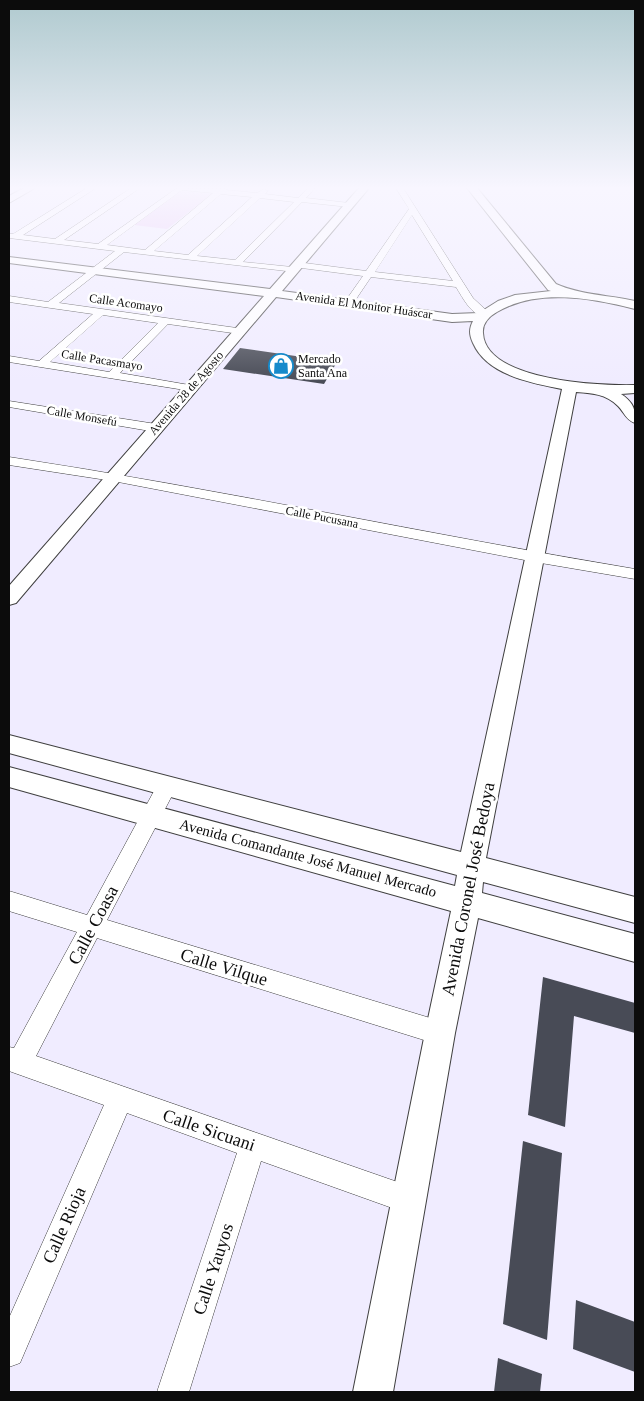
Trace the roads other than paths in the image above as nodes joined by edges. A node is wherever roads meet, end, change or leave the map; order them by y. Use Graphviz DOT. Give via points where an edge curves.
graph roads {
  1 [pos="117,253"];
  2 [pos="149,253"];
  3 [pos="195,253"];
  4 [pos="247,253"];
  5 [pos="307,253"];
  6 [pos="383,253"];
  7 [pos="441,253"];
  8 [pos="522,253"];
  9 [pos="190,258"];
  10 [pos="9,260"];
  11 [pos="236,264"];
  12 [pos="295,267"];
  13 [pos="9,268"];
  14 [pos="89,274"];
  15 [pos="369,274"];
  16 [pos="461,285"];
  17 [pos="568,294"];
  18 [pos="270,297"];
  19 [pos="9,299"];
  20 [pos="349,303"];
  21 [pos="50,305"];
  22 [pos="635,305"];
  23 [pos="101,312"];
  24 [pos="484,316"];
  25 [pos="165,321"];
  26 [pos="240,331"];
  27 [pos="476,334"];
  28 [pos="9,359"];
  29 [pos="42,364"];
  30 [pos="112,375"];
  31 [pos="570,387"];
  32 [pos="191,388"];
  33 [pos="635,389"];
  34 [pos="605,391"];
  35 [pos="9,404"];
  36 [pos="635,418"];
  37 [pos="156,428"];
  38 [pos="12,465"];
  39 [pos="114,477"];
  40 [pos="535,557"];
  41 [pos="635,574"];
  42 [pos="9,598"];
  43 [pos="9,744"];
  44 [pos="9,777"];
  45 [pos="167,786"];
  46 [pos="151,816"];
  47 [pos="471,866"];
  48 [pos="9,901"];
  49 [pos="467,902"];
  50 [pos="635,910"];
  51 [pos="92,926"];
  52 [pos="635,948"];
  53 [pos="440,1033"];
  54 [pos="14,1061"];
  55 [pos="120,1099"];
  56 [pos="253,1145"];
  57 [pos="409,1200"];
  58 [pos="9,1352"];
  59 [pos="173,1392"];
  60 [pos="373,1392"];
  1 -- 14 [label="street"];
  2 -- 9 [label="street"];
  3 -- 9 [label="street"];
  4 -- 11 [label="street"];
  5 -- 12 [label="street, Avenida 28 de Agosto"];
  6 -- 15 [label="street"];
  7 -- 16 [label="street"];
  8 -- 17 [label="street" via="552,287"];
  9 -- 11 [label="street"];
  10 -- 14 [label="street, Avenida El Monitor Huáscar"];
  11 -- 12 [label="street"];
  12 -- 15 [label="street"];
  12 -- 18 [label="street, Avenida 28 de Agosto"];
  13 -- 14 [label="street, Avenida El Monitor Huáscar"];
  14 -- 18 [label="street, Avenida El Monitor Huáscar"];
  14 -- 21 [label="street"];
  15 -- 16 [label="street"];
  15 -- 20 [label="street"];
  16 -- 24 [label="street"];
  17 -- 22 [label="street"];
  17 -- 24 [label="street" via="533,292 502,304"];
  18 -- 20 [label="street, Avenida El Monitor Huáscar"];
  18 -- 26 [label="street, Avenida 28 de Agosto"];
  18 -- 27 [label="street, Avenida El Monitor Huáscar" via="449,326"];
  19 -- 21 [label="street, Calle Acomayo"];
  20 -- 24 [label="street, Avenida El Monitor Huáscar" via="452,318"];
  21 -- 23 [label="street, Calle Acomayo"];
  23 -- 25 [label="street, Calle Acomayo"];
  23 -- 29 [label="street"];
  24 -- 27 [label="street" via="477,325"];
  25 -- 26 [label="street, Calle Acomayo"];
  25 -- 30 [label="street"];
  26 -- 32 [label="street, Avenida 28 de Agosto"];
  27 -- 31 [label="street" via="486,353 498,362 534,379"];
  28 -- 29 [label="street, Calle Pacasmayo"];
  29 -- 30 [label="street, Calle Pacasmayo"];
  30 -- 32 [label="street, Calle Pacasmayo"];
  31 -- 34 [label="street"];
  31 -- 40 [label="street, Avenida Coronel José Bedoya"];
  32 -- 37 [label="street, Avenida 28 de Agosto"];
  33 -- 34 [label="street"];
  34 -- 36 [label="street" via="623,402"];
  35 -- 37 [label="street, Calle Monsefú"];
  37 -- 39 [label="street, Avenida 28 de Agosto"];
  38 -- 39 [label="street, Calle Pucusana"];
  39 -- 40 [label="street, Calle Pucusana"];
  39 -- 42 [label="street, Avenida 28 de Agosto"];
  40 -- 41 [label="street, Calle Pucusana"];
  40 -- 47 [label="street, Avenida Coronel José Bedoya"];
  43 -- 45 [label="street"];
  44 -- 46 [label="street, Avenida Comandante José Manuel Mercado"];
  45 -- 46 [label="street, Calle Coasa"];
  45 -- 47 [label="street"];
  46 -- 49 [label="street, Avenida Comandante José Manuel Mercado"];
  46 -- 51 [label="street, Calle Coasa"];
  47 -- 49 [label="street, Avenida Coronel José Bedoya"];
  47 -- 50 [label="street"];
  48 -- 51 [label="street, Calle Vilque"];
  49 -- 52 [label="street, Avenida Comandante José Manuel Mercado"];
  49 -- 53 [label="street, Avenida Coronel José Bedoya"];
  51 -- 53 [label="street, Calle Vilque"];
  51 -- 54 [label="street, Calle Coasa"];
  53 -- 57 [label="street, Avenida Coronel José Bedoya"];
  54 -- 55 [label="street, Calle Sicuani"];
  55 -- 56 [label="street, Calle Sicuani"];
  55 -- 58 [label="street, Calle Rioja"];
  56 -- 57 [label="street, Calle Sicuani"];
  56 -- 59 [label="street, Calle Yauyos"];
  57 -- 60 [label="street, Avenida Coronel José Bedoya"];
}
